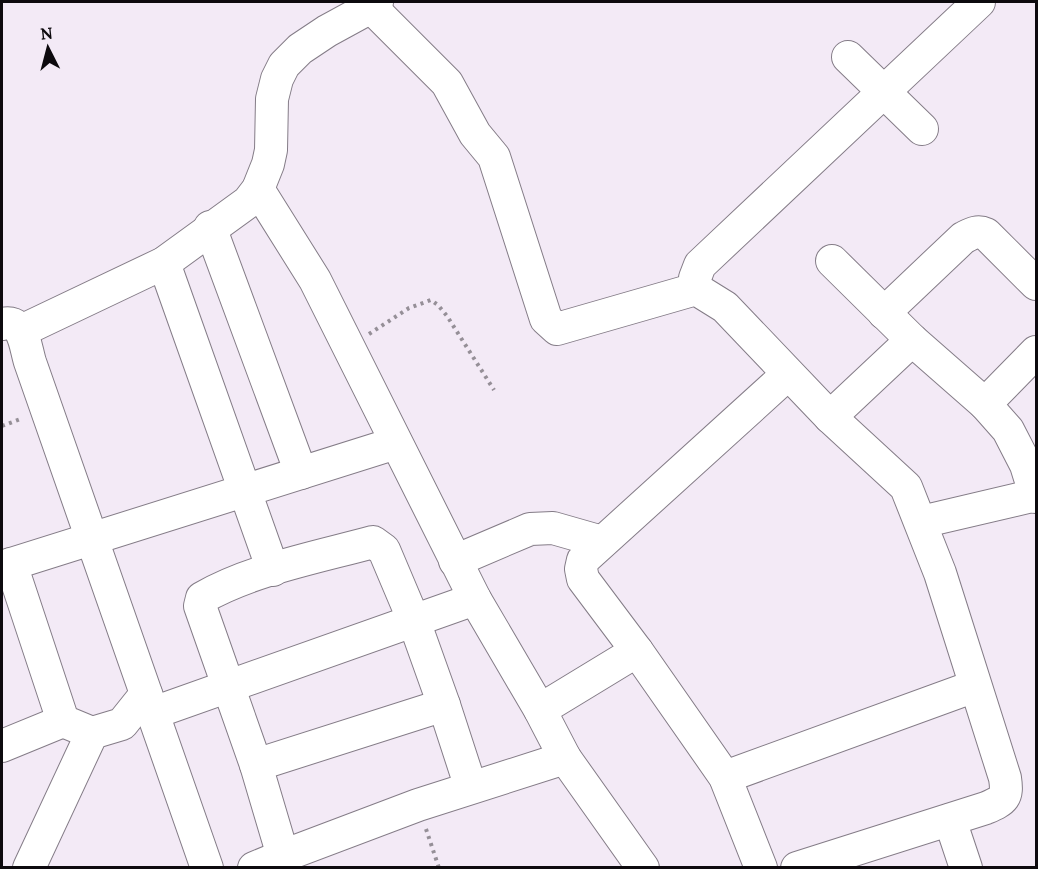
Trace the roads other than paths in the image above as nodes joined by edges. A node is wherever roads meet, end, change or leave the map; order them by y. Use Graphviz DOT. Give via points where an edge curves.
graph roads {
  1 [pos="979,2"];
  2 [pos="374,4"];
  3 [pos="848,57"];
  4 [pos="884,93"];
  5 [pos="922,129"];
  6 [pos="258,189"];
  7 [pos="210,227"];
  8 [pos="832,261"];
  9 [pos="164,262"];
  10 [pos="1036,284"];
  11 [pos="696,290"];
  12 [pos="884,312"];
  13 [pos="11,327"];
  14 [pos="912,340"];
  15 [pos="1036,352"];
  16 [pos="788,374"];
  17 [pos="985,404"];
  18 [pos="830,417"];
  19 [pos="396,443"];
  20 [pos="301,473"];
  21 [pos="245,491"];
  22 [pos="1036,496"];
  23 [pos="921,522"];
  24 [pos="91,539"];
  25 [pos="602,542"];
  26 [pos="456,561"];
  27 [pos="6,566"];
  28 [pos="273,570"];
  29 [pos="475,599"];
  30 [pos="414,621"];
  31 [pos="638,651"];
  32 [pos="975,686"];
  33 [pos="227,687"];
  34 [pos="149,704"];
  35 [pos="444,705"];
  36 [pos="540,710"];
  37 [pos="63,721"];
  38 [pos="92,734"];
  39 [pos="2,746"];
  40 [pos="565,758"];
  41 [pos="256,765"];
  42 [pos="725,777"];
  43 [pos="471,788"];
  44 [pos="950,819"];
  45 [pos="283,856"];
  46 [pos="29,867"];
  47 [pos="207,867"];
  48 [pos="254,867"];
  49 [pos="643,867"];
  50 [pos="761,867"];
  51 [pos="797,867"];
  52 [pos="966,867"];
  1 -- 4 [label="street"];
  2 -- 6 [label="street" via="300,49 284,65 272,99 271,150"];
  2 -- 11 [label="street" via="447,83 475,134 494,157 546,319 557,329"];
  3 -- 4 [label="street"];
  4 -- 5 [label="street"];
  4 -- 11 [label="street" via="700,265"];
  6 -- 7 [label="street" via="248,202"];
  6 -- 19 [label="street" via="315,280"];
  7 -- 9 [label="street"];
  7 -- 20 [label="street"];
  8 -- 12 [label="street"];
  9 -- 13 [label="street"];
  9 -- 21 [label="street"];
  10 -- 12 [label="street" via="986,234 972,233"];
  11 -- 16 [label="street" via="725,308"];
  12 -- 14 [label="street"];
  13 -- 24 [label="street" via="30,362"];
  14 -- 17 [label="street"];
  14 -- 18 [label="street"];
  15 -- 17 [label="street"];
  16 -- 18 [label="street"];
  16 -- 25 [label="street"];
  17 -- 22 [label="street" via="1008,430"];
  18 -- 23 [label="street" via="906,487"];
  19 -- 20 [label="street"];
  19 -- 26 [label="street"];
  20 -- 21 [label="street"];
  21 -- 24 [label="street"];
  21 -- 28 [label="street"];
  22 -- 23 [label="street"];
  23 -- 32 [label="street"];
  24 -- 27 [label="street"];
  24 -- 34 [label="street"];
  25 -- 26 [label="street" via="553,528 530,529"];
  25 -- 31 [label="street" via="583,560 583,579"];
  26 -- 29 [label="street"];
  27 -- 37 [label="street"];
  28 -- 30 [label="street" via="373,542 384,550"];
  28 -- 33 [label="street" via="202,598 200,606"];
  29 -- 30 [label="street"];
  29 -- 36 [label="street"];
  30 -- 33 [label="street"];
  30 -- 35 [label="street"];
  31 -- 36 [label="street"];
  31 -- 42 [label="street"];
  32 -- 42 [label="street"];
  32 -- 44 [label="street" via="1005,778 1005,796 986,808"];
  33 -- 34 [label="street"];
  33 -- 41 [label="street"];
  34 -- 38 [label="street" via="122,724"];
  34 -- 47 [label="street"];
  35 -- 41 [label="street"];
  35 -- 43 [label="street"];
  36 -- 40 [label="street"];
  37 -- 38 [label="street"];
  37 -- 39 [label="street"];
  38 -- 46 [label="street"];
  40 -- 43 [label="street"];
  40 -- 49 [label="street"];
  41 -- 45 [label="street"];
  42 -- 50 [label="street"];
  43 -- 45 [label="street"];
  44 -- 51 [label="street"];
  44 -- 52 [label="street"];
  45 -- 48 [label="street"];
}
